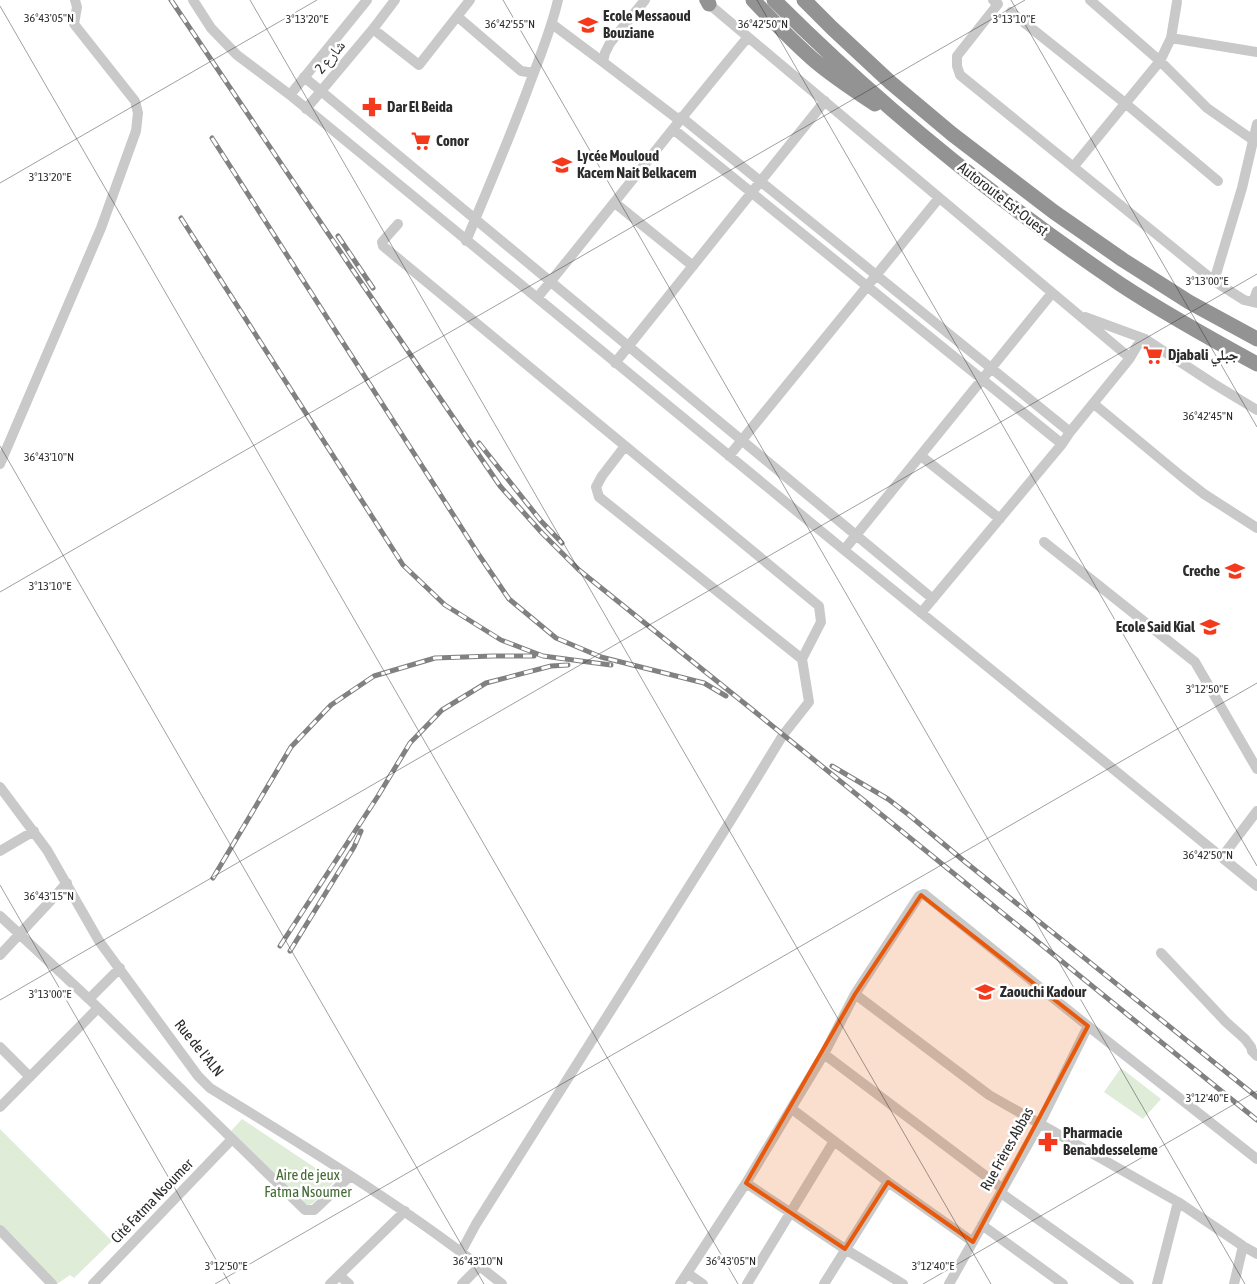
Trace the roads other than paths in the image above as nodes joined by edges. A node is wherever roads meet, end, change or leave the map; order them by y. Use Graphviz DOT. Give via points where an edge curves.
graph roads {
  1 [pos="75,0"];
  2 [pos="193,0"];
  3 [pos="395,0"];
  4 [pos="470,0"];
  5 [pos="558,0"];
  6 [pos="645,0"];
  7 [pos="753,0"];
  8 [pos="774,0"];
  9 [pos="804,0"];
  10 [pos="812,0"];
  11 [pos="1090,0"];
  12 [pos="707,1"];
  13 [pos="997,1"];
  14 [pos="362,2"];
  15 [pos="1177,2"];
  16 [pos="1011,12"];
  17 [pos="458,17"];
  18 [pos="552,24"];
  19 [pos="832,28"];
  20 [pos="373,29"];
  21 [pos="748,37"];
  22 [pos="1171,38"];
  23 [pos="1257,52"];
  24 [pos="1160,61"];
  25 [pos="603,62"];
  26 [pos="534,74"];
  27 [pos="304,78"];
  28 [pos="321,91"];
  29 [pos="290,96"];
  30 [pos="825,101"];
  31 [pos="1125,103"];
  32 [pos="306,109"];
  33 [pos="678,122"];
  34 [pos="1257,124"];
  35 [pos="922,135"];
  36 [pos="1253,140"];
  37 [pos="1074,166"];
  38 [pos="760,181"];
  39 [pos="1218,182"];
  40 [pos="751,193"];
  41 [pos="940,198"];
  42 [pos="615,203"];
  43 [pos="476,220"];
  44 [pos="398,224"];
  45 [pos="466,241"];
  46 [pos="693,266"];
  47 [pos="876,276"];
  48 [pos="1214,281"];
  49 [pos="550,282"];
  50 [pos="868,286"];
  51 [pos="1257,291"];
  52 [pos="1052,294"];
  53 [pos="537,298"];
  54 [pos="1255,303"];
  55 [pos="1077,314"];
  56 [pos="1145,339"];
  57 [pos="1257,339"];
  58 [pos="628,346"];
  59 [pos="1130,358"];
  60 [pos="615,362"];
  61 [pos="1257,364"];
  62 [pos="991,368"];
  63 [pos="982,380"];
  64 [pos="1094,404"];
  65 [pos="1257,410"];
  66 [pos="1070,432"];
  67 [pos="742,440"];
  68 [pos="1062,444"];
  69 [pos="624,446"];
  70 [pos="729,456"];
  71 [pos="921,456"];
  72 [pos="0,464"];
  73 [pos="1000,519"];
  74 [pos="1257,528"];
  75 [pos="856,535"];
  76 [pos="1044,542"];
  77 [pos="844,550"];
  78 [pos="933,599"];
  79 [pos="921,613"];
  80 [pos="802,659"];
  81 [pos="1257,769"];
  82 [pos="0,786"];
  83 [pos="1257,811"];
  84 [pos="34,831"];
  85 [pos="0,851"];
  86 [pos="1222,857"];
  87 [pos="67,883"];
  88 [pos="1257,886"];
  89 [pos="0,916"];
  90 [pos="19,934"];
  91 [pos="1161,953"];
  92 [pos="0,954"];
  93 [pos="120,968"];
  94 [pos="855,994"];
  95 [pos="89,999"];
  96 [pos="98,1008"];
  97 [pos="1088,1026"];
  98 [pos="0,1047"];
  99 [pos="824,1054"];
  100 [pos="1257,1056"];
  101 [pos="30,1077"];
  102 [pos="0,1107"];
  103 [pos="792,1109"];
  104 [pos="1040,1123"];
  105 [pos="232,1139"];
  106 [pos="834,1141"];
  107 [pos="1257,1159"];
  108 [pos="350,1176"];
  109 [pos="888,1182"];
  110 [pos="746,1183"];
  111 [pos="1002,1191"];
  112 [pos="1178,1202"];
  113 [pos="405,1211"];
  114 [pos="791,1212"];
  115 [pos="982,1225"];
  116 [pos="0,1230"];
  117 [pos="973,1242"];
  118 [pos="1243,1246"];
  119 [pos="845,1249"];
  120 [pos="461,1252"];
  121 [pos="1257,1254"];
  122 [pos="480,1266"];
  123 [pos="688,1273"];
  124 [pos="339,1275"];
  125 [pos="1059,1283"];
  126 [pos="52,1284"];
  127 [pos="94,1284"];
  128 [pos="330,1284"];
  129 [pos="349,1284"];
  130 [pos="462,1284"];
  131 [pos="502,1284"];
  132 [pos="680,1284"];
  133 [pos="703,1284"];
  134 [pos="747,1284"];
  135 [pos="824,1284"];
  136 [pos="902,1284"];
  137 [pos="949,1284"];
  138 [pos="1129,1284"];
  139 [pos="1157,1284"];
  140 [pos="1234,1284"];
  1 -- 72 [label="street" via="74,24 134,102 138,113 136,132 100,228"];
  2 -- 29 [label="street" via="211,28 237,55"];
  3 -- 20 [label="street, شارع 2"];
  4 -- 17 [label="street"];
  5 -- 18 [label="street"];
  6 -- 25 [label="street" via="610,43"];
  7 -- 35 [label="highway" via="828,72"];
  8 -- 35 [label="highway, Autoroute Est-Ouest"];
  9 -- 19 [label="highway, Autoroute Est-Ouest"];
  10 -- 19 [label="highway"];
  11 -- 24 [label="street"];
  12 -- 21 [label="street"];
  13 -- 37 [label="street" via="957,56 960,75"];
  14 -- 27 [label="street, شارع 2"];
  15 -- 22 [label="street"];
  16 -- 31 [label="street"];
  17 -- 20 [label="street" via="419,65"];
  17 -- 26 [label="street" via="521,71"];
  18 -- 25 [label="street"];
  18 -- 26 [label="street"];
  19 -- 57 [label="highway, Autoroute Est-Ouest" via="952,134 1054,212 1189,302"];
  20 -- 28 [label="street, شارع 2"];
  21 -- 30 [label="street"];
  21 -- 33 [label="street"];
  22 -- 23 [label="street"];
  22 -- 24 [label="street"];
  24 -- 31 [label="street"];
  24 -- 36 [label="street" via="1207,108"];
  25 -- 33 [label="street"];
  26 -- 43 [label="street"];
  27 -- 28 [label="street"];
  27 -- 29 [label="street, شارع 2"];
  28 -- 32 [label="street, شارع 2"];
  28 -- 43 [label="street"];
  29 -- 32 [label="street"];
  30 -- 38 [label="street"];
  30 -- 41 [label="street"];
  31 -- 37 [label="street"];
  31 -- 39 [label="street"];
  32 -- 45 [label="street"];
  33 -- 38 [label="street"];
  33 -- 40 [label="street"];
  33 -- 42 [label="street"];
  34 -- 36 [label="street"];
  35 -- 61 [label="highway, Autoroute Est-Ouest" via="1027,219 1121,284"];
  36 -- 48 [label="street"];
  37 -- 48 [label="street"];
  38 -- 40 [label="street"];
  38 -- 47 [label="street"];
  40 -- 46 [label="street"];
  40 -- 50 [label="street"];
  41 -- 47 [label="street"];
  41 -- 52 [label="street"];
  42 -- 46 [label="street"];
  42 -- 49 [label="street"];
  43 -- 45 [label="street"];
  43 -- 49 [label="street"];
  44 -- 69 [label="street" via="382,242 383,246"];
  45 -- 53 [label="street"];
  46 -- 58 [label="street"];
  47 -- 50 [label="street"];
  47 -- 62 [label="street"];
  48 -- 54 [label="street" via="1244,300"];
  49 -- 53 [label="street"];
  49 -- 58 [label="street"];
  50 -- 63 [label="street"];
  50 -- 67 [label="street"];
  51 -- 54 [label="street"];
  52 -- 55 [label="street"];
  52 -- 62 [label="street"];
  53 -- 60 [label="street"];
  55 -- 56 [label="street"];
  55 -- 59 [label="street"];
  56 -- 59 [label="street"];
  56 -- 65 [label="street"];
  58 -- 60 [label="street"];
  58 -- 67 [label="street"];
  59 -- 64 [label="street"];
  60 -- 70 [label="street"];
  62 -- 63 [label="street"];
  62 -- 66 [label="street"];
  63 -- 68 [label="street"];
  63 -- 71 [label="street"];
  64 -- 66 [label="street"];
  64 -- 74 [label="street" via="1204,494"];
  66 -- 68 [label="street"];
  67 -- 70 [label="street"];
  67 -- 75 [label="street"];
  68 -- 73 [label="street"];
  69 -- 80 [label="street" via="819,606 821,622"];
  69 -- 80 [label="street" via="596,487 599,497"];
  70 -- 77 [label="street"];
  71 -- 73 [label="street"];
  71 -- 75 [label="street"];
  73 -- 78 [label="street"];
  75 -- 77 [label="street"];
  75 -- 78 [label="street"];
  76 -- 81 [label="street" via="1195,662"];
  77 -- 79 [label="street"];
  78 -- 79 [label="street"];
  79 -- 86 [label="street"];
  80 -- 120 [label="street" via="809,702 772,752"];
  82 -- 84 [label="street, Rue de l'ALN"];
  83 -- 86 [label="street"];
  84 -- 85 [label="street"];
  84 -- 87 [label="street, Rue de l'ALN"];
  86 -- 88 [label="street"];
  87 -- 90 [label="street"];
  87 -- 93 [label="street, Rue de l'ALN" via="99,941"];
  89 -- 90 [label="street"];
  90 -- 92 [label="street"];
  90 -- 95 [label="street"];
  91 -- 100 [label="street" via="1245,1039"];
  93 -- 95 [label="street"];
  93 -- 108 [label="street, Rue de l'ALN" via="210,1088"];
  94 -- 97 [label="street" via="919,896 924,894"];
  94 -- 99 [label="street"];
  94 -- 104 [label="street" via="989,1095"];
  95 -- 96 [label="street"];
  96 -- 101 [label="street"];
  96 -- 105 [label="street"];
  97 -- 104 [label="street, Rue Frères Abbas"];
  97 -- 107 [label="street"];
  98 -- 101 [label="street"];
  99 -- 103 [label="street"];
  99 -- 111 [label="street"];
  101 -- 102 [label="street"];
  103 -- 106 [label="street"];
  103 -- 110 [label="street"];
  104 -- 111 [label="street, Rue Frères Abbas"];
  104 -- 112 [label="street"];
  105 -- 108 [label="street" via="304,1210 314,1210"];
  105 -- 127 [label="street, Cité Fatma Nsoumer"];
  106 -- 109 [label="street"];
  106 -- 114 [label="street"];
  108 -- 113 [label="street, Rue de l'ALN"];
  109 -- 117 [label="street"];
  109 -- 119 [label="street"];
  110 -- 114 [label="street"];
  110 -- 123 [label="street"];
  111 -- 115 [label="street, Rue Frères Abbas"];
  111 -- 138 [label="street"];
  112 -- 118 [label="street"];
  112 -- 139 [label="street"];
  113 -- 120 [label="street, Rue de l'ALN"];
  113 -- 124 [label="street"];
  114 -- 119 [label="street"];
  114 -- 134 [label="street"];
  115 -- 117 [label="street, Rue Frères Abbas"];
  115 -- 125 [label="street"];
  116 -- 126 [label="street"];
  117 -- 137 [label="street, Rue Frères Abbas"];
  118 -- 121 [label="street"];
  118 -- 140 [label="street"];
  119 -- 135 [label="street"];
  119 -- 136 [label="street"];
  120 -- 122 [label="street, Rue de l'ALN"];
  122 -- 130 [label="street"];
  122 -- 131 [label="street, Rue de l'ALN"];
  123 -- 132 [label="street"];
  123 -- 133 [label="street"];
  124 -- 128 [label="street"];
  124 -- 129 [label="street"];
}
